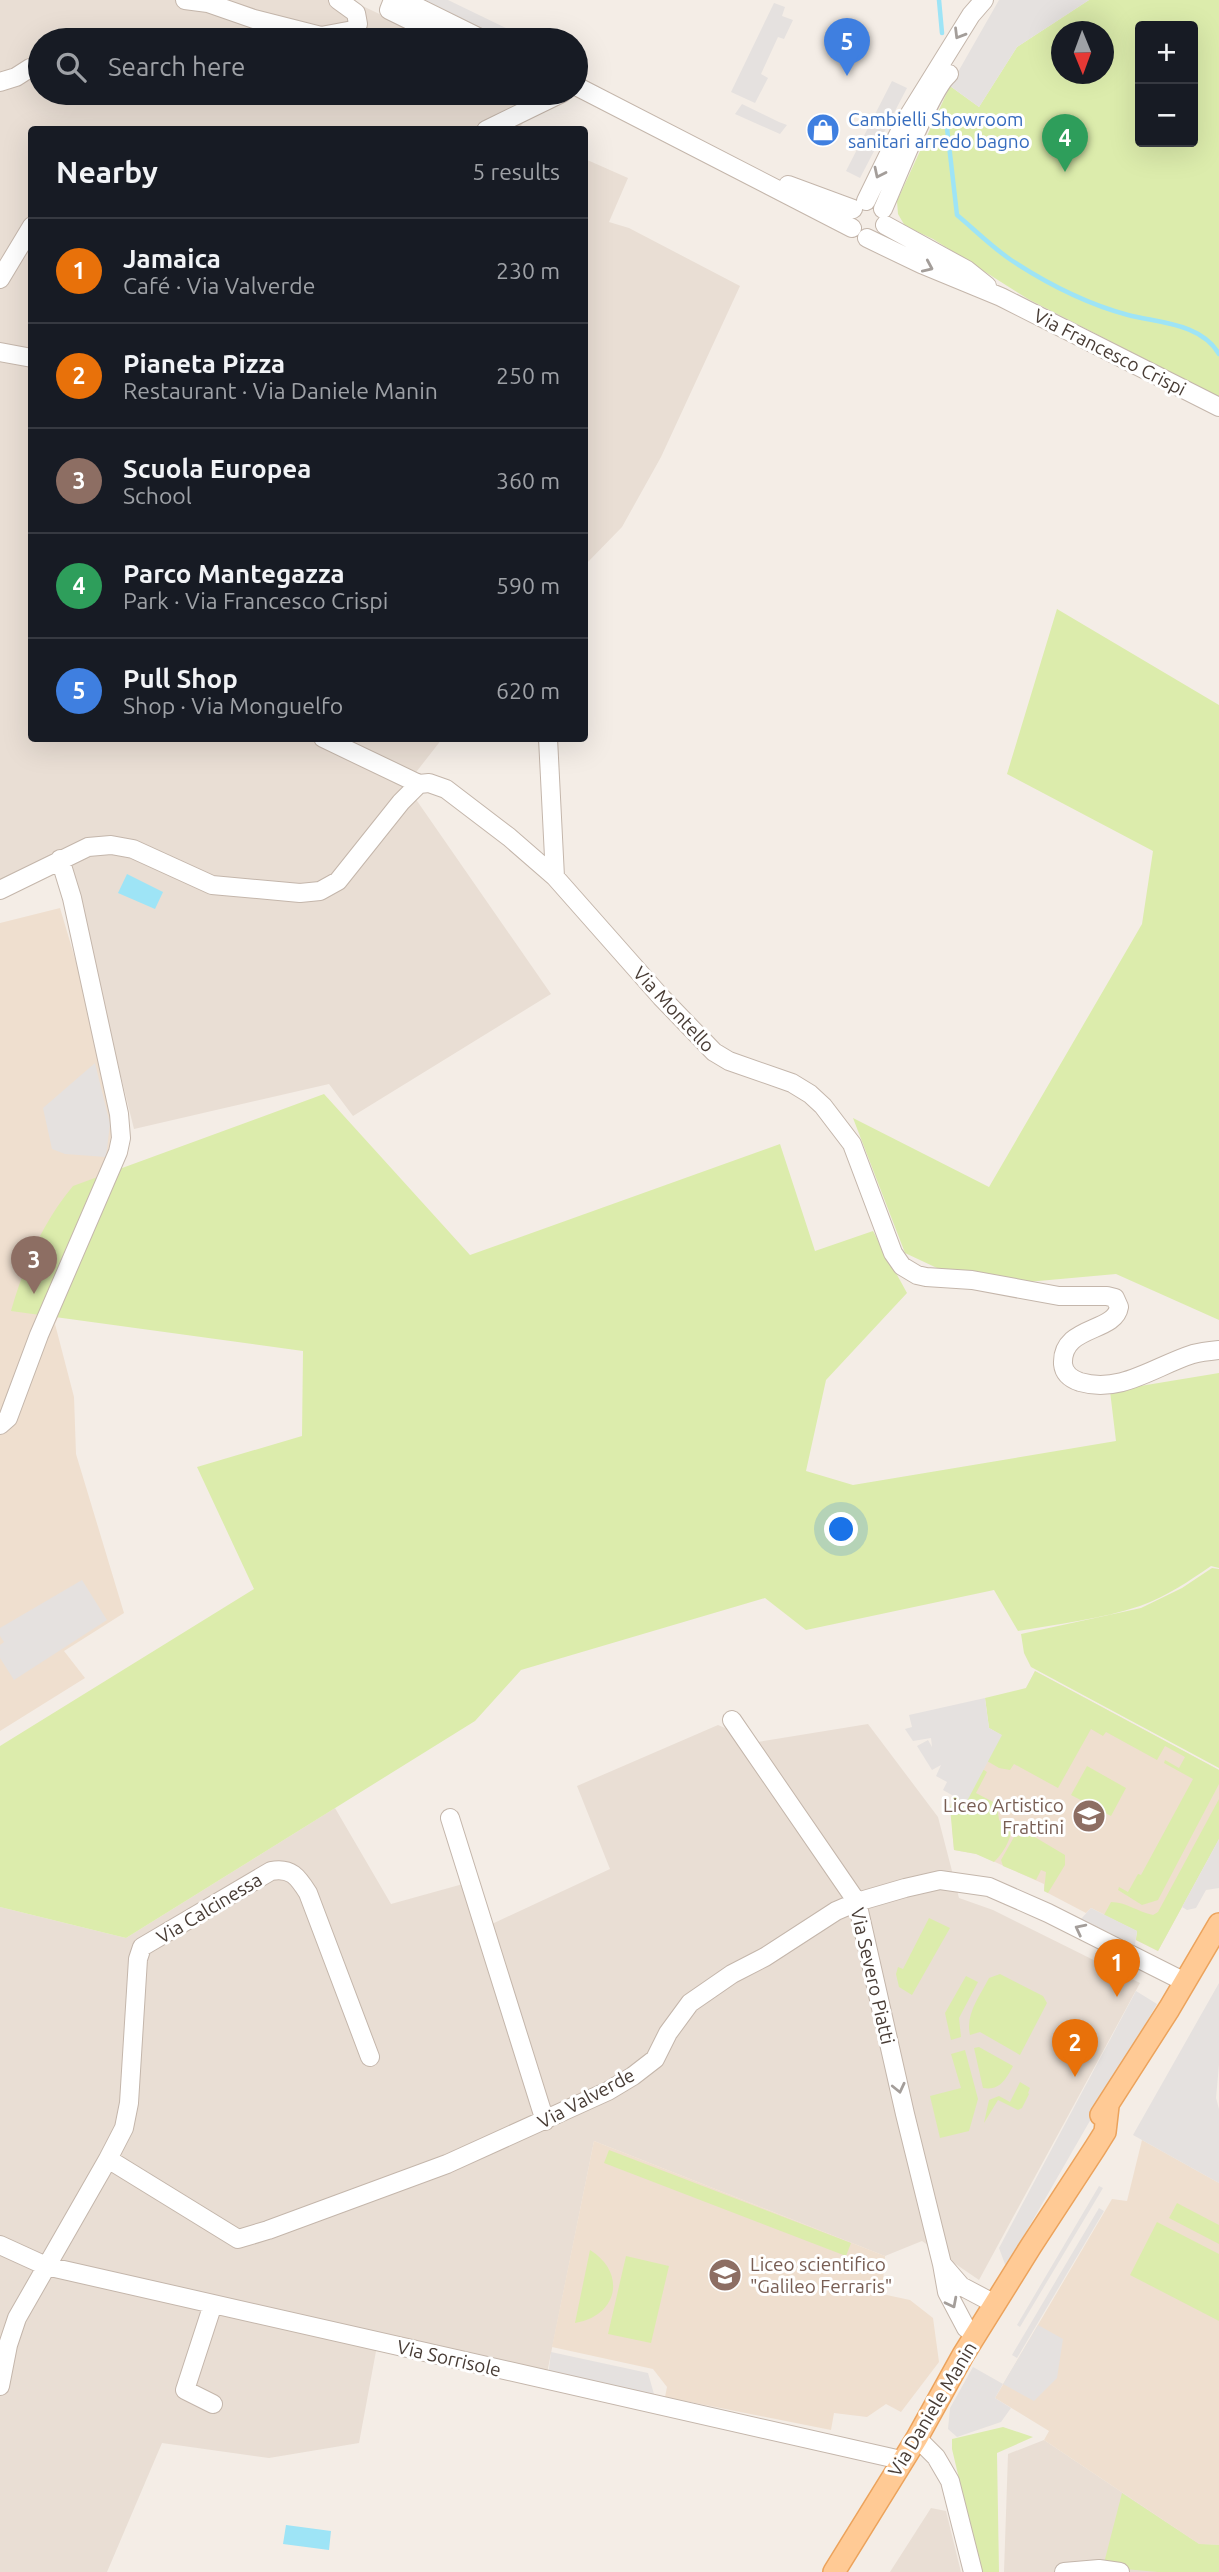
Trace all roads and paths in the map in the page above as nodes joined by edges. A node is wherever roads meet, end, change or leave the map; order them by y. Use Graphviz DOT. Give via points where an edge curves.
graph roads {
  1 [pos="185,0"];
  2 [pos="338,0"];
  3 [pos="393,0"];
  4 [pos="403,0"];
  5 [pos="984,0"];
  6 [pos="289,28"];
  7 [pos="355,28"];
  8 [pos="426,28"];
  9 [pos="460,28"];
  10 [pos="28,69"];
  11 [pos="943,73"];
  12 [pos="0,82"];
  13 [pos="588,92"];
  14 [pos="535,105"];
  15 [pos="494,126"];
  16 [pos="751,175"];
  17 [pos="859,205"];
  18 [pos="884,217"];
  19 [pos="28,233"];
  20 [pos="859,233"];
  21 [pos="0,279"];
  22 [pos="1001,297"];
  23 [pos="0,352"];
  24 [pos="28,357"];
  25 [pos="1219,407"];
  26 [pos="331,742"];
  27 [pos="548,742"];
  28 [pos="419,784"];
  29 [pos="60,859"];
  30 [pos="555,877"];
  31 [pos="0,890"];
  32 [pos="1219,1350"];
  33 [pos="2,1432"];
  34 [pos="732,1720"];
  35 [pos="450,1818"];
  36 [pos="857,1902"];
  37 [pos="1219,1924"];
  38 [pos="1185,1982"];
  39 [pos="370,2057"];
  40 [pos="545,2121"];
  41 [pos="108,2159"];
  42 [pos="0,2245"];
  43 [pos="942,2264"];
  44 [pos="46,2266"];
  45 [pos="213,2304"];
  46 [pos="995,2304"];
  47 [pos="976,2336"];
  48 [pos="0,2386"];
  49 [pos="213,2404"];
  50 [pos="917,2438"];
  51 [pos="901,2460"];
  52 [pos="834,2572"];
  53 [pos="973,2572"];
  54 [pos="1064,2572"];
  55 [pos="1120,2572"];
  1 -- 6 [label="street"];
  2 -- 7 [label="street" via="356,13"];
  3 -- 8 [label="street" via="389,10"];
  4 -- 9 [label="street"];
  5 -- 11 [label="street, one-way" via="971,15"];
  10 -- 12 [label="street"];
  11 -- 17 [label="street, one-way" via="904,123"];
  11 -- 18 [label="street"];
  13 -- 16 [label="street, Via Francesco Crispi"];
  14 -- 15 [label="street"];
  16 -- 17 [label="street, Via Francesco Crispi"];
  16 -- 20 [label="street, Via Francesco Crispi"];
  17 -- 18 [label="street" via="876,203"];
  17 -- 20 [label="street" via="849,222"];
  18 -- 20 [label="street" via="876,236"];
  18 -- 22 [label="street, Via Francesco Crispi"];
  19 -- 21 [label="street"];
  20 -- 22 [label="street, Via Francesco Crispi, one-way"];
  22 -- 25 [label="street, Via Francesco Crispi"];
  23 -- 24 [label="street"];
  26 -- 28 [label="street, Via Montello"];
  27 -- 30 [label="street"];
  28 -- 29 [label="street" via="338,881 320,891 212,885 133,849 111,845 88,847"];
  28 -- 30 [label="street, Via Montello" via="446,789"];
  29 -- 31 [label="street"];
  29 -- 33 [label="street" via="121,1138"];
  30 -- 32 [label="street, Via Montello" via="714,1052 792,1083 823,1106 852,1144 902,1266 926,1277 972,1280 1059,1296 1115,1298 1118,1314 1075,1338 1065,1353 1066,1374 1090,1385 1124,1382 1192,1354"];
  34 -- 36 [label="street, Via Severo Piatti"];
  35 -- 40 [label="street"];
  38 -- 36 [label="street, Via Valverde, one-way" via="989,1887 940,1880"];
  36 -- 40 [label="street, Via Valverde" via="690,2003 655,2059 634,2076"];
  36 -- 43 [label="street, Via Severo Piatti, one-way"];
  37 -- 38 [label="main road, Via Daniele Manin"];
  38 -- 46 [label="main road, Via Daniele Manin" via="1108,2106 1105,2132"];
  39 -- 41 [label="street, Via Calcinessa" via="309,1893 291,1872 271,1871 142,1948 129,2103 124,2128"];
  40 -- 41 [label="street, Via Valverde" via="447,2164 237,2239"];
  41 -- 44 [label="street"];
  42 -- 44 [label="street, Via Sorrisole"];
  43 -- 46 [label="street" via="961,2286"];
  43 -- 47 [label="street, Via Severo Piatti, one-way" via="952,2304"];
  44 -- 45 [label="street, Via Sorrisole"];
  44 -- 48 [label="street" via="17,2318"];
  45 -- 49 [label="street" via="185,2390"];
  45 -- 51 [label="street, Via Sorrisole"];
  46 -- 47 [label="main road, Via Daniele Manin"];
  47 -- 50 [label="main road, Via Daniele Manin"];
  50 -- 51 [label="main road, Via Daniele Manin"];
  50 -- 53 [label="street" via="936,2457 950,2481"];
  51 -- 52 [label="main road, Via Daniele Manin"];
  54 -- 55 [label="street"];
}
